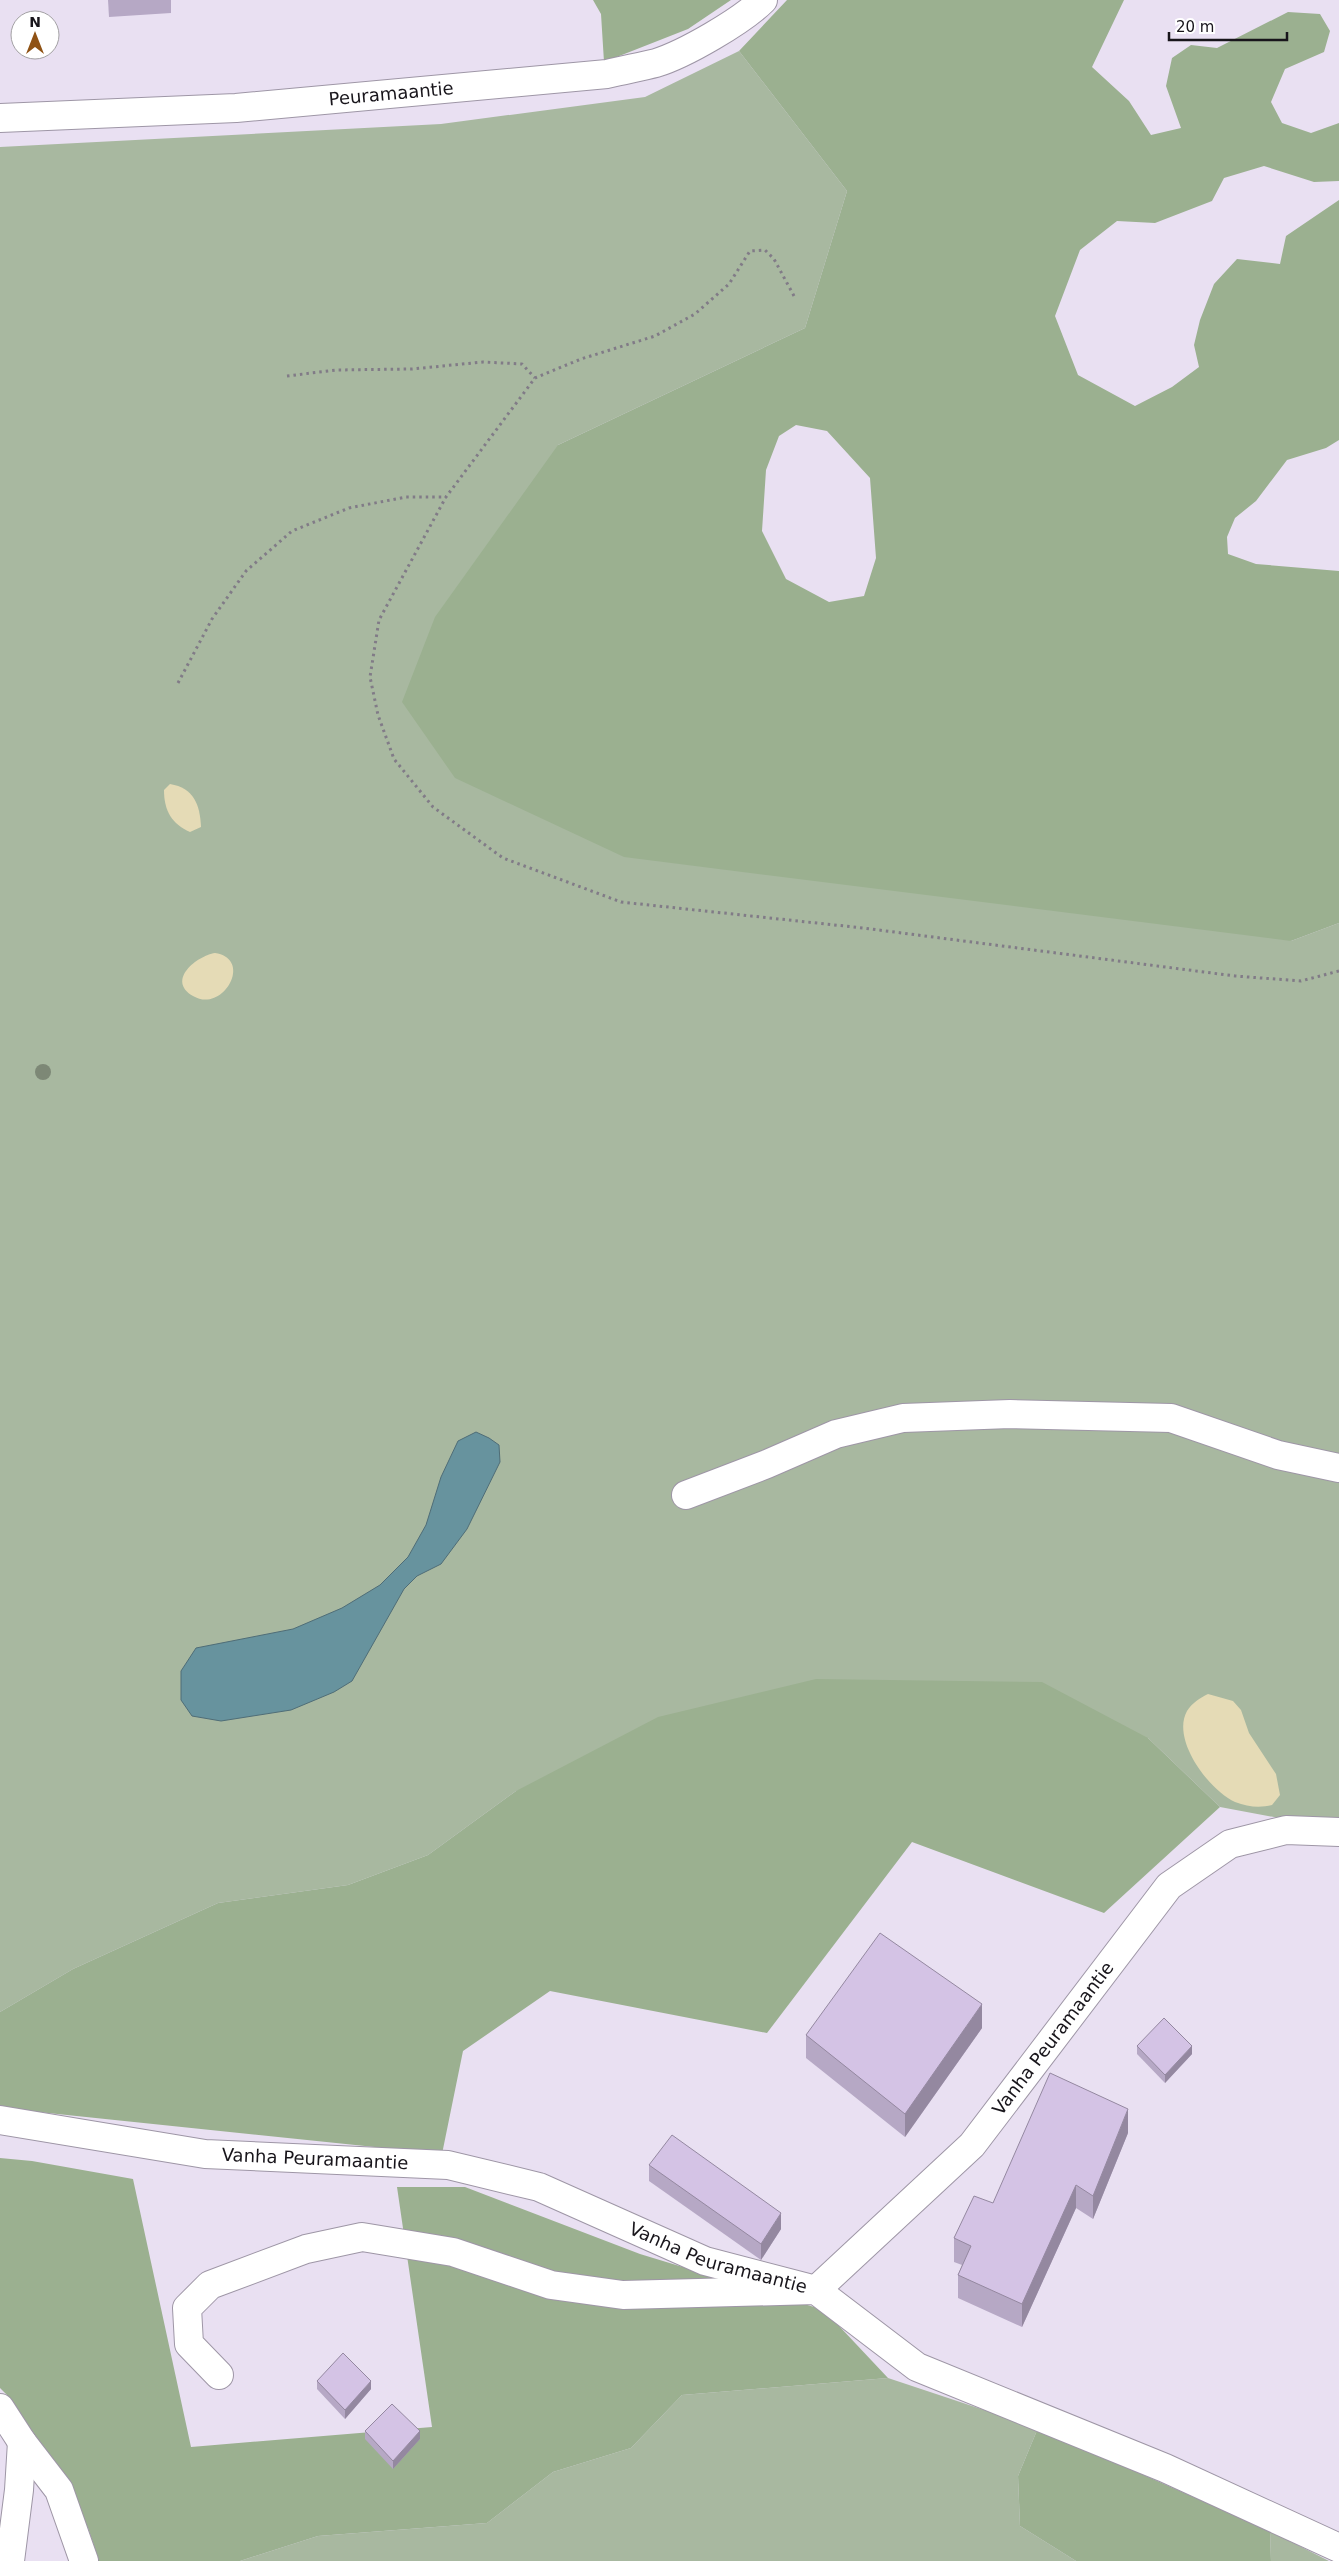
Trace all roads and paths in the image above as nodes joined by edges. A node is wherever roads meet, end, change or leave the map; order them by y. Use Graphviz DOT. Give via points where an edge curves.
graph roads {
  1 [pos="763,0"];
  2 [pos="0,118"];
  3 [pos="794,296"];
  4 [pos="287,376"];
  5 [pos="535,378"];
  6 [pos="446,496"];
  7 [pos="178,683"];
  8 [pos="1339,971"];
  9 [pos="1339,1468"];
  10 [pos="686,1495"];
  11 [pos="1339,1832"];
  12 [pos="0,2120"];
  13 [pos="816,2290"];
  14 [pos="219,2375"];
  15 [pos="0,2408"];
  16 [pos="22,2442"];
  17 [pos="1339,2548"];
  18 [pos="10,2561"];
  19 [pos="84,2561"];
  1 -- 2 [label="street, Peuramaantie" via="756,8 705,40 658,62 606,74 236,108"];
  3 -- 5 [label="path" via="774,259 765,250 750,252 729,284 695,314 655,336 581,358"];
  4 -- 5 [label="path" via="483,362 522,364"];
  5 -- 6 [label="path"];
  6 -- 7 [label="path" via="406,496 349,508 292,531 246,572 212,619"];
  6 -- 8 [label="path" via="379,620 370,677 378,715 394,759 433,807 503,858 621,902 863,928 1235,976 1301,981"];
  9 -- 10 [label="street" via="1278,1455 1171,1418 1010,1414 903,1418 836,1434"];
  11 -- 13 [label="street, Vanha Peuramaantie" via="1286,1830 1230,1844 1169,1886 972,2144"];
  12 -- 13 [label="street, Vanha Peuramaantie" via="205,2154 448,2165 539,2187 705,2261"];
  13 -- 14 [label="street" via="623,2295 551,2285 453,2252 362,2236 306,2249 210,2285 187,2308 189,2344"];
  13 -- 17 [label="street" via="916,2367 1165,2468"];
  15 -- 16 [label="street"];
  16 -- 18 [label="street"];
  16 -- 19 [label="street" via="59,2490"];
}
